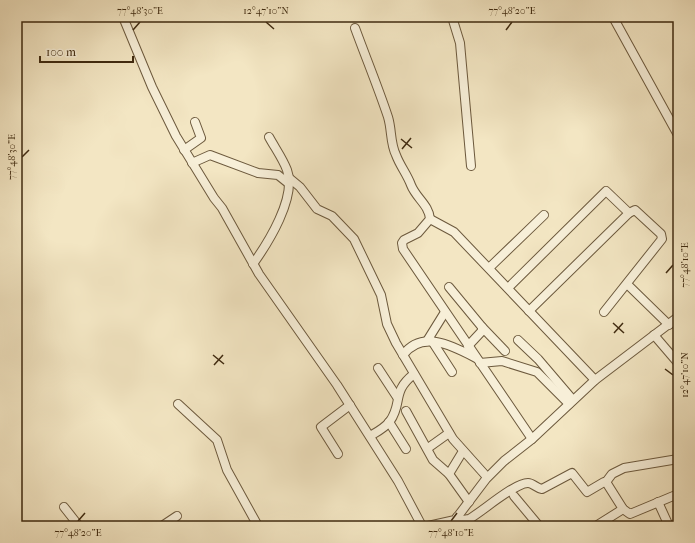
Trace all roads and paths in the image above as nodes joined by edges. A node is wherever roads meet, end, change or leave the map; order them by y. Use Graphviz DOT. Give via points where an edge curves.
graph roads {
  1 [pos="123,17"];
  2 [pos="452,17"];
  3 [pos="613,17"];
  4 [pos="355,28"];
  5 [pos="195,122"];
  6 [pos="678,135"];
  7 [pos="269,137"];
  8 [pos="184,150"];
  9 [pos="192,163"];
  10 [pos="471,166"];
  11 [pos="288,180"];
  12 [pos="629,212"];
  13 [pos="544,215"];
  14 [pos="430,219"];
  15 [pos="253,264"];
  16 [pos="489,268"];
  17 [pos="628,285"];
  18 [pos="449,286"];
  19 [pos="508,288"];
  20 [pos="529,311"];
  21 [pos="445,312"];
  22 [pos="604,312"];
  23 [pos="678,318"];
  24 [pos="669,324"];
  25 [pos="482,327"];
  26 [pos="654,335"];
  27 [pos="518,340"];
  28 [pos="430,341"];
  29 [pos="396,343"];
  30 [pos="468,346"];
  31 [pos="409,347"];
  32 [pos="505,351"];
  33 [pos="403,354"];
  34 [pos="478,360"];
  35 [pos="493,361"];
  36 [pos="678,363"];
  37 [pos="378,368"];
  38 [pos="452,372"];
  39 [pos="414,374"];
  40 [pos="488,374"];
  41 [pos="595,380"];
  42 [pos="397,397"];
  43 [pos="571,402"];
  44 [pos="178,404"];
  45 [pos="350,405"];
  46 [pos="406,411"];
  47 [pos="389,422"];
  48 [pos="449,433"];
  49 [pos="370,436"];
  50 [pos="532,439"];
  51 [pos="428,448"];
  52 [pos="406,449"];
  53 [pos="462,451"];
  54 [pos="338,454"];
  55 [pos="678,459"];
  56 [pos="449,474"];
  57 [pos="487,477"];
  58 [pos="606,482"];
  59 [pos="678,494"];
  60 [pos="514,496"];
  61 [pos="469,502"];
  62 [pos="658,502"];
  63 [pos="64,507"];
  64 [pos="623,509"];
  65 [pos="177,516"];
  66 [pos="457,517"];
  67 [pos="450,524"];
  68 [pos="79,526"];
  69 [pos="162,526"];
  70 [pos="258,526"];
  71 [pos="422,526"];
  72 [pos="428,526"];
  73 [pos="539,526"];
  74 [pos="597,526"];
  75 [pos="668,526"];
  1 -- 8 [label="street" via="152,87"];
  2 -- 10 [label="street" via="460,43"];
  3 -- 6 [label="street"];
  4 -- 14 [label="street" via="388,117 396,156 405,169 414,192 428,210"];
  5 -- 8 [label="street" via="201,138"];
  7 -- 11 [label="street" via="287,169"];
  8 -- 9 [label="street"];
  9 -- 11 [label="street" via="211,156 258,173 278,175"];
  9 -- 15 [label="street" via="222,208"];
  11 -- 15 [label="street" via="288,196 268,242"];
  11 -- 29 [label="street" via="300,187 317,209 332,216 354,239 381,295 387,324"];
  12 -- 17 [label="street" via="635,210 662,237"];
  12 -- 19 [label="street" via="606,191"];
  12 -- 20 [label="street"];
  13 -- 16 [label="street"];
  14 -- 16 [label="street" via="454,232"];
  14 -- 21 [label="street" via="418,233 404,240 402,246"];
  15 -- 45 [label="street"];
  16 -- 19 [label="street"];
  17 -- 22 [label="street"];
  17 -- 24 [label="street"];
  18 -- 25 [label="street"];
  19 -- 20 [label="street"];
  20 -- 41 [label="street"];
  21 -- 28 [label="street"];
  21 -- 30 [label="street"];
  23 -- 24 [label="street"];
  24 -- 26 [label="street"];
  25 -- 30 [label="street" via="482,331"];
  25 -- 32 [label="street"];
  26 -- 36 [label="street"];
  26 -- 41 [label="street"];
  27 -- 43 [label="street" via="538,359"];
  28 -- 31 [label="street"];
  28 -- 34 [label="street" via="454,346"];
  28 -- 38 [label="street"];
  29 -- 31 [label="street"];
  29 -- 33 [label="street"];
  30 -- 34 [label="street"];
  31 -- 33 [label="street"];
  33 -- 39 [label="street"];
  34 -- 35 [label="street"];
  34 -- 40 [label="street"];
  35 -- 40 [label="street"];
  35 -- 43 [label="street" via="502,361 537,372"];
  37 -- 42 [label="street"];
  39 -- 42 [label="street" via="401,386"];
  39 -- 48 [label="street"];
  40 -- 50 [label="street"];
  41 -- 43 [label="street"];
  42 -- 47 [label="street"];
  43 -- 50 [label="street"];
  44 -- 70 [label="street" via="217,440 227,470"];
  45 -- 49 [label="street"];
  45 -- 54 [label="street" via="321,427"];
  46 -- 51 [label="street"];
  47 -- 49 [label="street"];
  47 -- 52 [label="street"];
  48 -- 51 [label="street"];
  48 -- 53 [label="street"];
  49 -- 71 [label="street"];
  50 -- 57 [label="street"];
  51 -- 56 [label="street" via="433,460"];
  53 -- 56 [label="street"];
  53 -- 57 [label="street"];
  55 -- 58 [label="street" via="624,468 612,474"];
  56 -- 61 [label="street"];
  57 -- 61 [label="street"];
  58 -- 64 [label="street"];
  58 -- 66 [label="street" via="587,492 572,473 542,489 528,482 502,495 469,519"];
  59 -- 62 [label="street"];
  60 -- 73 [label="street"];
  61 -- 66 [label="street"];
  62 -- 64 [label="street" via="633,514 626,513"];
  62 -- 75 [label="street"];
  63 -- 68 [label="street"];
  64 -- 74 [label="street"];
  65 -- 69 [label="street"];
  66 -- 67 [label="street"];
  67 -- 72 [label="street"];
}
